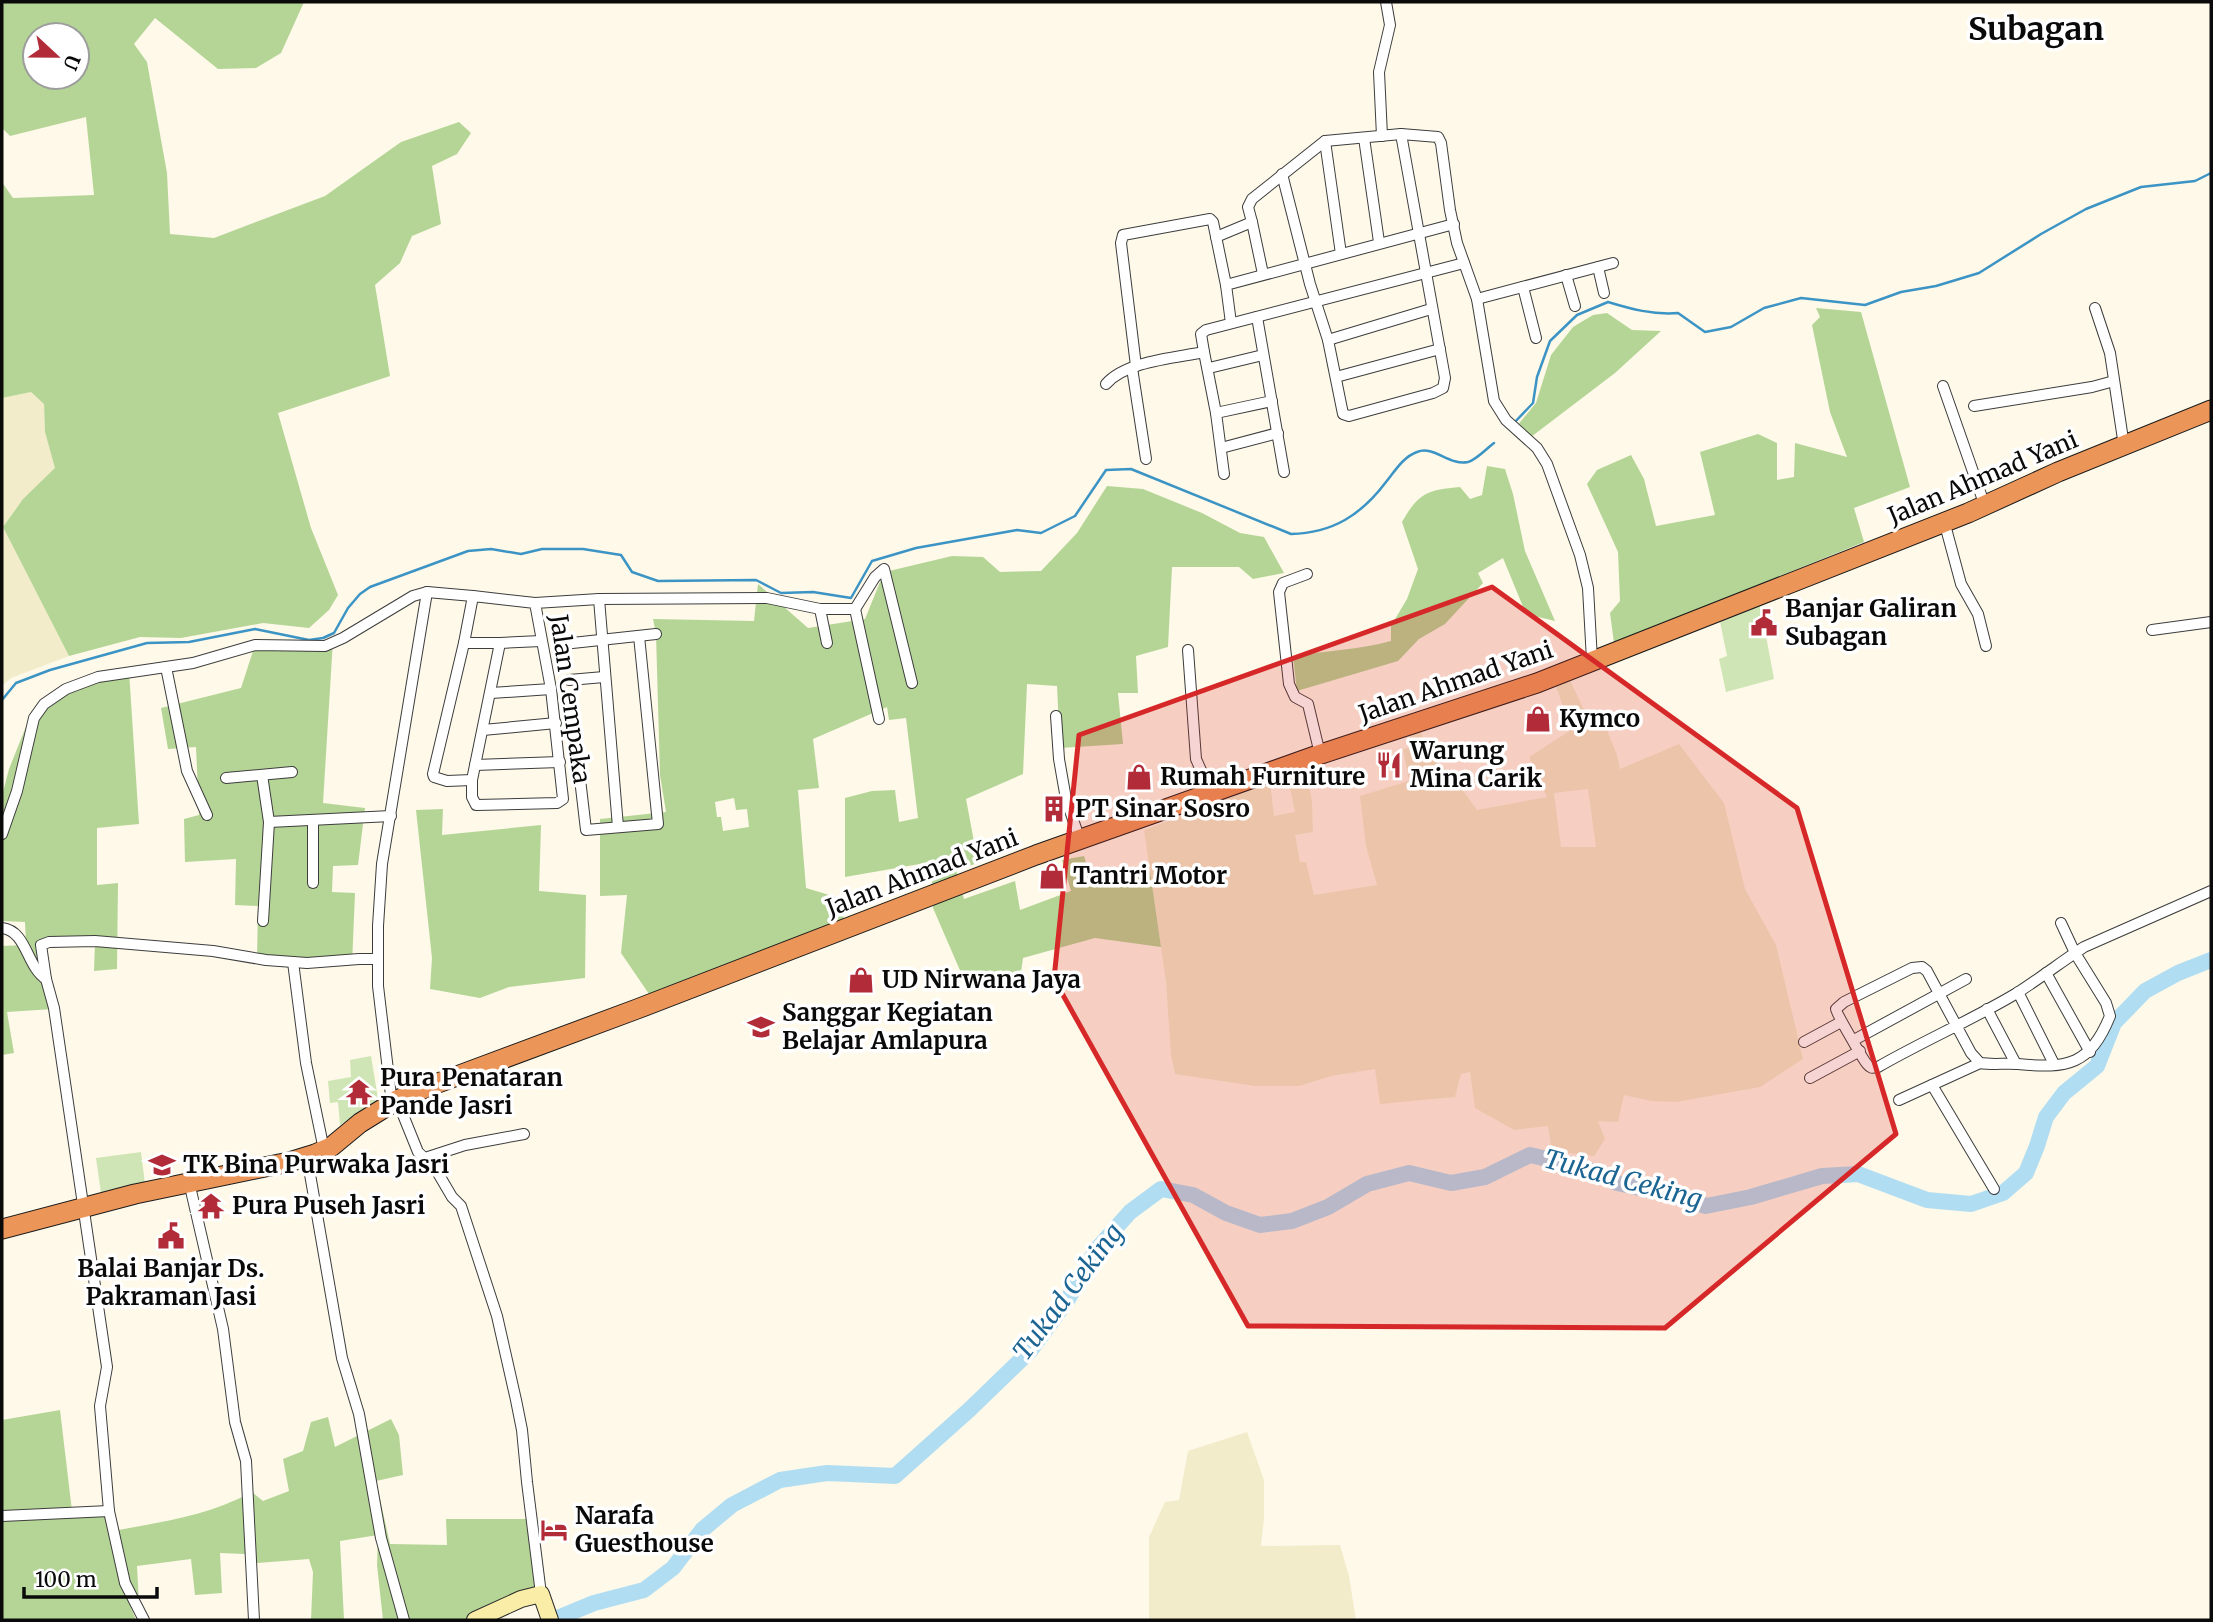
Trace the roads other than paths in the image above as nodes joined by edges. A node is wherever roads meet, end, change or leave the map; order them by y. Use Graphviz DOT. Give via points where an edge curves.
graph roads {
  1 [pos="1385,2"];
  2 [pos="1401,134"];
  3 [pos="1382,136"];
  4 [pos="1364,138"];
  5 [pos="1325,141"];
  6 [pos="1282,174"];
  7 [pos="1252,222"];
  8 [pos="1454,224"];
  9 [pos="1417,233"];
  10 [pos="1216,237"];
  11 [pos="1379,242"];
  12 [pos="1341,254"];
  13 [pos="1304,263"];
  14 [pos="1464,263"];
  15 [pos="1613,263"];
  16 [pos="1598,267"];
  17 [pos="1424,273"];
  18 [pos="1263,274"];
  19 [pos="1566,275"];
  20 [pos="1226,285"];
  21 [pos="1522,287"];
  22 [pos="1604,293"];
  23 [pos="1477,299"];
  24 [pos="1315,303"];
  25 [pos="1575,306"];
  26 [pos="2095,308"];
  27 [pos="1431,309"];
  28 [pos="1257,317"];
  29 [pos="1231,323"];
  30 [pos="1536,338"];
  31 [pos="1328,340"];
  32 [pos="1440,349"];
  33 [pos="1204,352"];
  34 [pos="1263,355"];
  35 [pos="1134,367"];
  36 [pos="1209,368"];
  37 [pos="1336,377"];
  38 [pos="2114,381"];
  39 [pos="1106,384"];
  40 [pos="1943,386"];
  41 [pos="1272,401"];
  42 [pos="1974,406"];
  43 [pos="2211,410"];
  44 [pos="1216,413"];
  45 [pos="1278,433"];
  46 [pos="2124,446"];
  47 [pos="1221,448"];
  48 [pos="1146,458"];
  49 [pos="1284,472"];
  50 [pos="1224,474"];
  51 [pos="1985,506"];
  52 [pos="1944,521"];
  53 [pos="1307,574"];
  54 [pos="427,592"];
  55 [pos="473,596"];
  56 [pos="599,599"];
  57 [pos="535,603"];
  58 [pos="820,608"];
  59 [pos="855,609"];
  60 [pos="2211,622"];
  61 [pos="2152,630"];
  62 [pos="656,634"];
  63 [pos="639,636"];
  64 [pos="601,640"];
  65 [pos="541,641"];
  66 [pos="464,643"];
  67 [pos="500,643"];
  68 [pos="827,643"];
  69 [pos="563,644"];
  70 [pos="1986,646"];
  71 [pos="1188,650"];
  72 [pos="1592,660"];
  73 [pos="166,667"];
  74 [pos="604,677"];
  75 [pos="569,680"];
  76 [pos="912,683"];
  77 [pos="551,689"];
  78 [pos="491,693"];
  79 [pos="1056,716"];
  80 [pos="879,719"];
  81 [pos="556,723"];
  82 [pos="483,730"];
  83 [pos="576,745"];
  84 [pos="1320,754"];
  85 [pos="560,762"];
  86 [pos="475,765"];
  87 [pos="292,772"];
  88 [pos="262,775"];
  89 [pos="226,778"];
  90 [pos="472,780"];
  91 [pos="1211,793"];
  92 [pos="207,815"];
  93 [pos="391,816"];
  94 [pos="313,820"];
  95 [pos="268,822"];
  96 [pos="618,827"];
  97 [pos="2,834"];
  98 [pos="1080,840"];
  99 [pos="313,883"];
  100 [pos="2211,891"];
  101 [pos="263,921"];
  102 [pos="2061,923"];
  103 [pos="2,928"];
  104 [pos="2075,953"];
  105 [pos="377,960"];
  106 [pos="293,962"];
  107 [pos="2046,973"];
  108 [pos="46,979"];
  109 [pos="1966,979"];
  110 [pos="2018,992"];
  111 [pos="1939,994"];
  112 [pos="1987,1009"];
  113 [pos="1841,1022"];
  114 [pos="1957,1025"];
  115 [pos="1804,1042"];
  116 [pos="1857,1046"];
  117 [pos="2090,1052"];
  118 [pos="1980,1063"];
  119 [pos="2054,1063"];
  120 [pos="2016,1064"];
  121 [pos="1810,1078"];
  122 [pos="1932,1085"];
  123 [pos="1899,1100"];
  124 [pos="394,1102"];
  125 [pos="524,1134"];
  126 [pos="315,1154"];
  127 [pos="425,1158"];
  128 [pos="190,1182"];
  129 [pos="1994,1189"];
  130 [pos="85,1208"];
  131 [pos="2,1229"];
  132 [pos="109,1511"];
  133 [pos="2,1516"];
  134 [pos="545,1607"];
  135 [pos="144,1620"];
  136 [pos="254,1620"];
  137 [pos="404,1620"];
  138 [pos="475,1620"];
  1 -- 3 [label="street" via="1390,25 1379,72"];
  2 -- 3 [label="street"];
  2 -- 8 [label="street" via="1440,139"];
  2 -- 9 [label="street"];
  3 -- 4 [label="street"];
  4 -- 5 [label="street"];
  4 -- 11 [label="street"];
  5 -- 6 [label="street"];
  5 -- 12 [label="street"];
  6 -- 7 [label="street" via="1252,199 1248,207"];
  6 -- 13 [label="street"];
  7 -- 10 [label="street"];
  7 -- 18 [label="street"];
  8 -- 9 [label="street"];
  8 -- 14 [label="street"];
  9 -- 11 [label="street"];
  9 -- 17 [label="street"];
  10 -- 20 [label="street"];
  10 -- 35 [label="street" via="1211,220 1203,218 1122,236"];
  11 -- 12 [label="street"];
  12 -- 13 [label="street"];
  13 -- 18 [label="street"];
  13 -- 24 [label="street"];
  14 -- 17 [label="street"];
  14 -- 23 [label="street"];
  15 -- 16 [label="street"];
  16 -- 19 [label="street"];
  16 -- 22 [label="street"];
  17 -- 24 [label="street"];
  17 -- 27 [label="street"];
  18 -- 20 [label="street"];
  19 -- 21 [label="street"];
  19 -- 25 [label="street"];
  20 -- 29 [label="street"];
  21 -- 23 [label="street"];
  21 -- 30 [label="street"];
  23 -- 72 [label="street" via="1494,401 1547,464 1580,555 1588,588"];
  24 -- 28 [label="street"];
  24 -- 31 [label="street"];
  26 -- 38 [label="street"];
  27 -- 31 [label="street"];
  27 -- 32 [label="street"];
  28 -- 29 [label="street"];
  28 -- 34 [label="street"];
  29 -- 33 [label="street" via="1203,332"];
  31 -- 37 [label="street"];
  32 -- 37 [label="street"];
  32 -- 37 [label="street" via="1443,388 1355,415 1343,414"];
  33 -- 35 [label="street"];
  33 -- 36 [label="street"];
  34 -- 36 [label="street"];
  34 -- 41 [label="street"];
  35 -- 39 [label="street" via="1114,375"];
  35 -- 48 [label="street"];
  36 -- 44 [label="street"];
  38 -- 42 [label="street"];
  38 -- 46 [label="street"];
  40 -- 51 [label="street"];
  41 -- 44 [label="street"];
  41 -- 45 [label="street"];
  43 -- 46 [label="highway, Jalan Ahmad Yani"];
  44 -- 47 [label="street"];
  45 -- 47 [label="street"];
  45 -- 49 [label="street"];
  46 -- 51 [label="highway, Jalan Ahmad Yani"];
  47 -- 50 [label="street"];
  51 -- 52 [label="highway, Jalan Ahmad Yani"];
  52 -- 70 [label="street" via="1961,584 1978,614"];
  52 -- 72 [label="highway, Jalan Ahmad Yani"];
  53 -- 84 [label="street" via="1283,583 1279,592 1289,684 1295,697 1308,704"];
  54 -- 55 [label="street"];
  54 -- 73 [label="street" via="325,646 256,645"];
  54 -- 93 [label="street"];
  55 -- 57 [label="street"];
  55 -- 66 [label="street"];
  56 -- 57 [label="street"];
  56 -- 58 [label="street" via="767,597"];
  56 -- 64 [label="street"];
  57 -- 65 [label="street, Jalan Cempaka"];
  58 -- 59 [label="street"];
  58 -- 68 [label="street"];
  59 -- 76 [label="street" via="884,569"];
  59 -- 80 [label="street"];
  60 -- 61 [label="street"];
  62 -- 63 [label="street"];
  63 -- 64 [label="street"];
  63 -- 96 [label="street" via="658,824"];
  64 -- 69 [label="street"];
  64 -- 74 [label="street"];
  65 -- 67 [label="street"];
  65 -- 77 [label="street, Jalan Cempaka"];
  66 -- 67 [label="street"];
  66 -- 90 [label="street" via="433,774 442,780"];
  67 -- 78 [label="street"];
  71 -- 91 [label="street" via="1196,759"];
  72 -- 84 [label="highway, Jalan Ahmad Yani" via="1526,687"];
  73 -- 92 [label="street" via="187,771"];
  73 -- 97 [label="street" via="98,677 65,690 44,705 30,727 17,791"];
  74 -- 75 [label="street"];
  74 -- 96 [label="street"];
  77 -- 78 [label="street"];
  77 -- 81 [label="street, Jalan Cempaka"];
  78 -- 82 [label="street"];
  79 -- 98 [label="street" via="1066,799"];
  81 -- 82 [label="street"];
  81 -- 85 [label="street, Jalan Cempaka"];
  82 -- 86 [label="street"];
  83 -- 96 [label="street" via="586,830"];
  84 -- 91 [label="highway, Jalan Ahmad Yani"];
  85 -- 86 [label="street"];
  85 -- 90 [label="street, Jalan Cempaka" via="561,801 480,806 473,802"];
  86 -- 90 [label="street"];
  87 -- 88 [label="street"];
  88 -- 89 [label="street"];
  88 -- 95 [label="street"];
  91 -- 98 [label="highway, Jalan Ahmad Yani"];
  93 -- 94 [label="street"];
  93 -- 105 [label="street" via="382,864"];
  94 -- 95 [label="street"];
  94 -- 99 [label="street"];
  95 -- 101 [label="street"];
  98 -- 124 [label="highway, Jalan Ahmad Yani"];
  100 -- 104 [label="street"];
  102 -- 104 [label="street"];
  103 -- 108 [label="street" via="15,932 37,972"];
  104 -- 107 [label="street"];
  104 -- 117 [label="street" via="2110,1016"];
  105 -- 106 [label="street"];
  105 -- 124 [label="street"];
  106 -- 108 [label="street" via="95,941 49,942 41,948"];
  106 -- 126 [label="street"];
  107 -- 110 [label="street"];
  107 -- 117 [label="street"];
  108 -- 130 [label="street"];
  109 -- 111 [label="street"];
  110 -- 112 [label="street"];
  110 -- 119 [label="street"];
  111 -- 113 [label="street" via="1925,968 1916,967 1840,1004 1836,1012"];
  111 -- 114 [label="street"];
  111 -- 116 [label="street"];
  112 -- 114 [label="street"];
  112 -- 120 [label="street"];
  113 -- 115 [label="street"];
  113 -- 116 [label="street"];
  114 -- 116 [label="street" via="1878,1067 1869,1066"];
  114 -- 118 [label="street"];
  116 -- 121 [label="street"];
  117 -- 119 [label="street" via="2071,1063"];
  118 -- 120 [label="street"];
  118 -- 122 [label="street"];
  119 -- 120 [label="street"];
  122 -- 123 [label="street"];
  122 -- 129 [label="street"];
  124 -- 126 [label="highway, Jalan Ahmad Yani"];
  124 -- 127 [label="street"];
  125 -- 127 [label="street"];
  126 -- 128 [label="highway, Jalan Ahmad Yani"];
  126 -- 137 [label="street" via="339,1343 357,1409 381,1538"];
  127 -- 134 [label="street" via="461,1206 497,1316 522,1430"];
  128 -- 130 [label="highway, Jalan Ahmad Yani"];
  128 -- 136 [label="street" via="246,1461"];
  130 -- 131 [label="highway, Jalan Ahmad Yani"];
  130 -- 132 [label="street" via="107,1367 100,1406"];
  132 -- 133 [label="street"];
  132 -- 135 [label="street" via="125,1583"];
  134 -- 138 [label="street" via="520,1599"];
}
